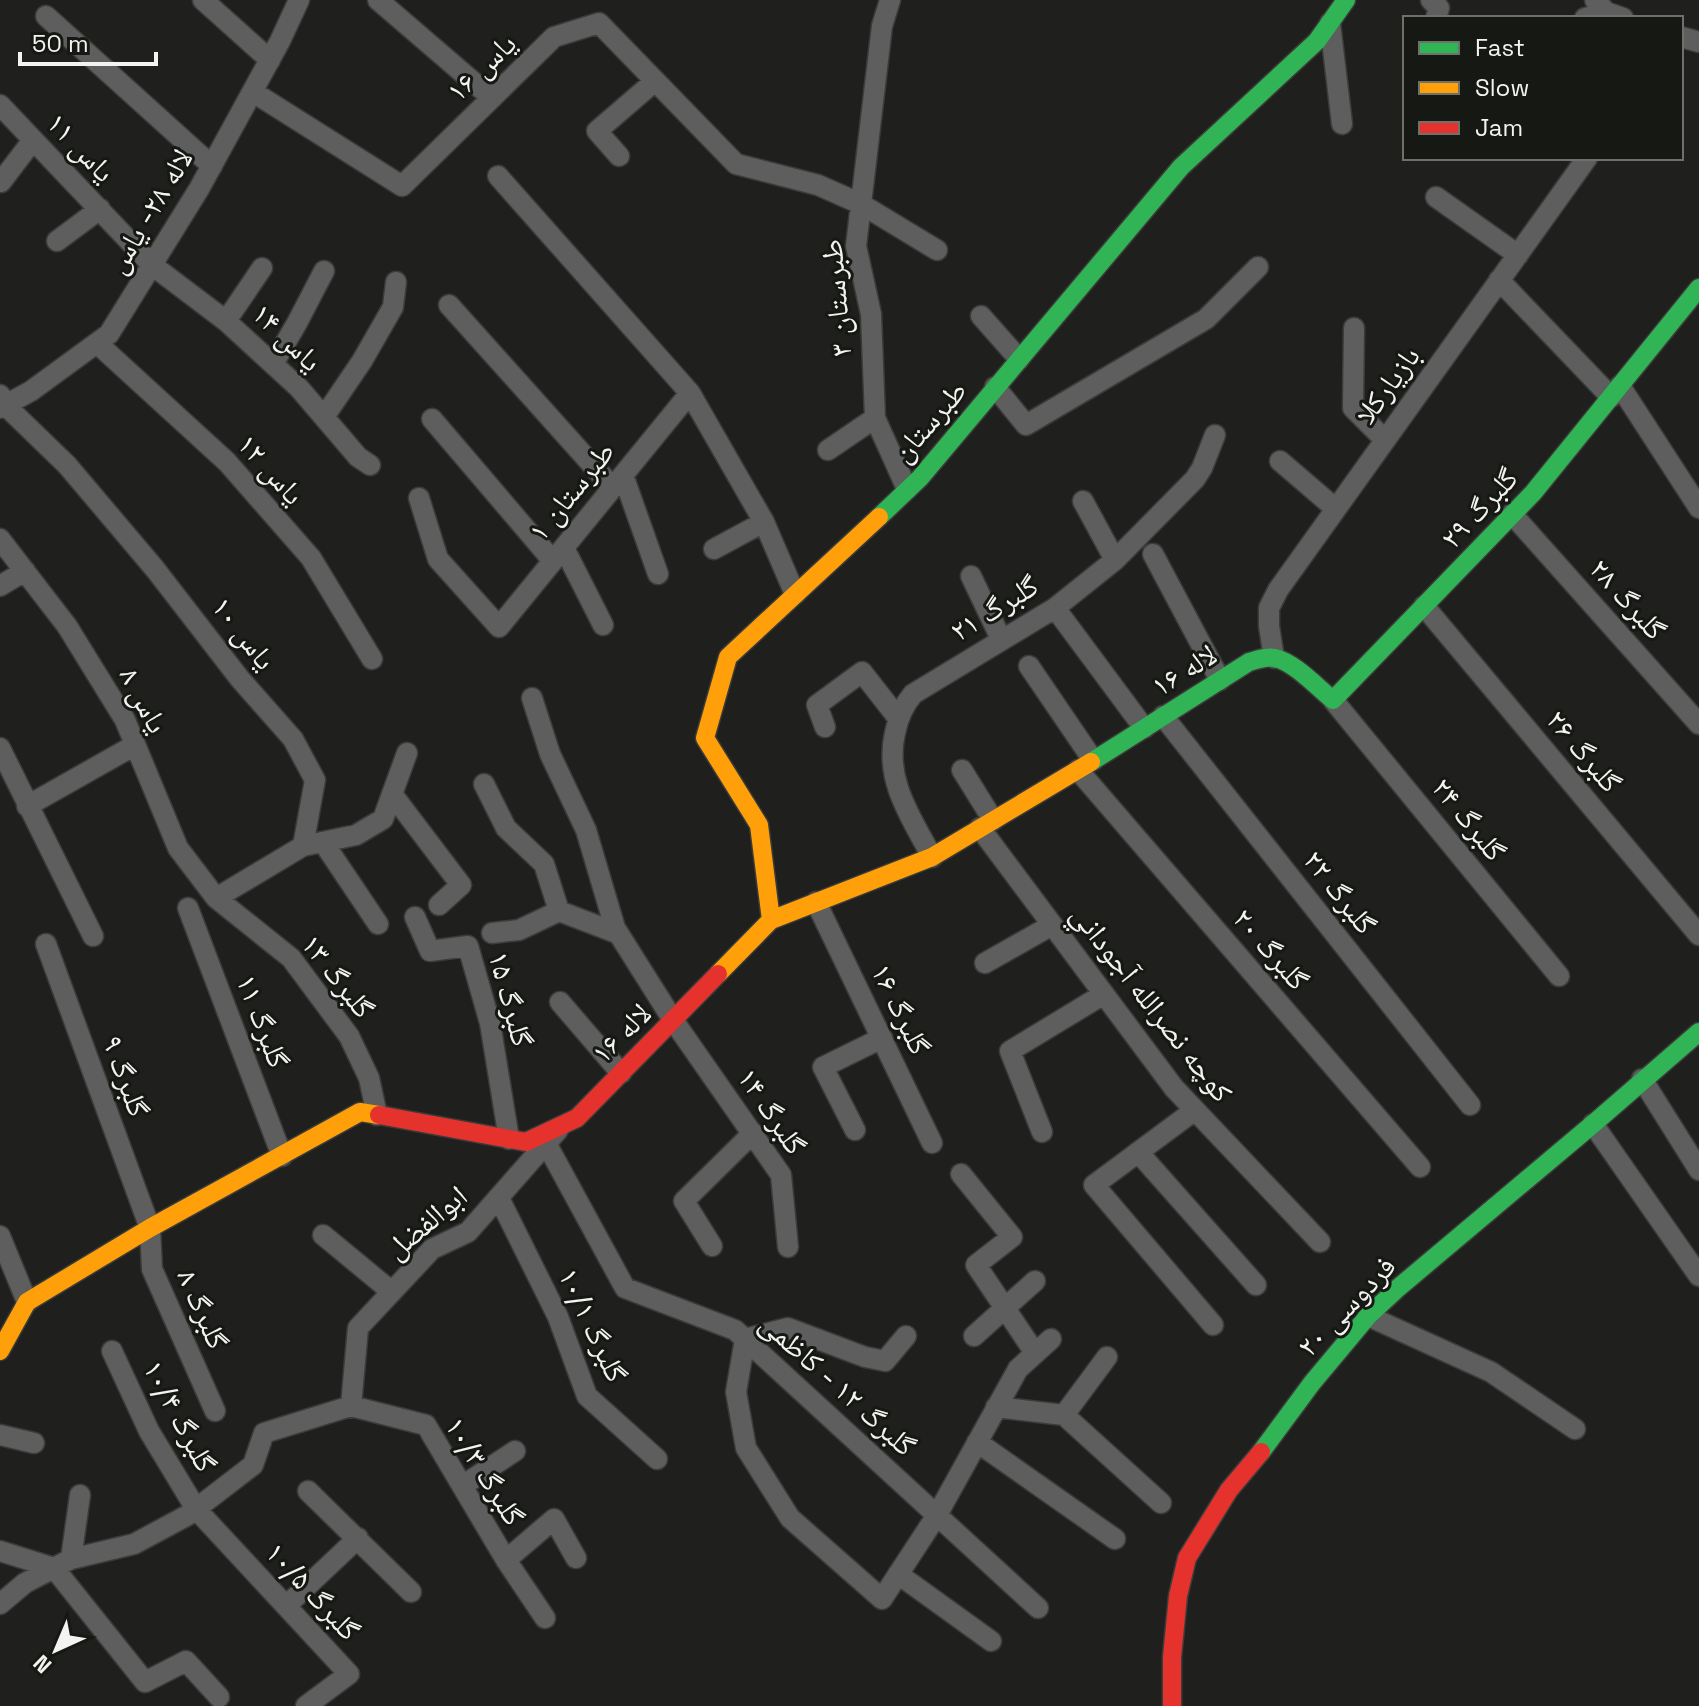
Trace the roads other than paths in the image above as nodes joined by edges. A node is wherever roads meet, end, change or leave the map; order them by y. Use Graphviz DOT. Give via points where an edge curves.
graph roads {
  1 [pos="203,0"];
  2 [pos="299,0"];
  3 [pos="378,0"];
  4 [pos="890,0"];
  5 [pos="1346,0"];
  6 [pos="46,16"];
  7 [pos="1330,23"];
  8 [pos="270,60"];
  9 [pos="655,81"];
  10 [pos="253,92"];
  11 [pos="492,98"];
  12 [pos="0,105"];
  13 [pos="1342,124"];
  14 [pos="33,140"];
  15 [pos="619,156"];
  16 [pos="1586,160"];
  17 [pos="212,166"];
  18 [pos="498,176"];
  19 [pos="1,182"];
  20 [pos="1436,197"];
  21 [pos="861,204"];
  22 [pos="100,209"];
  23 [pos="57,241"];
  24 [pos="937,250"];
  25 [pos="1518,255"];
  26 [pos="152,265"];
  27 [pos="1258,267"];
  28 [pos="262,268"];
  29 [pos="324,271"];
  30 [pos="1499,280"];
  31 [pos="396,282"];
  32 [pos="1699,288"];
  33 [pos="449,305"];
  34 [pos="981,316"];
  35 [pos="226,321"];
  36 [pos="1354,328"];
  37 [pos="98,344"];
  38 [pos="1019,359"];
  39 [pos="273,364"];
  40 [pos="995,387"];
  41 [pos="1616,391"];
  42 [pos="690,393"];
  43 [pos="2,403"];
  44 [pos="324,417"];
  45 [pos="875,418"];
  46 [pos="432,419"];
  47 [pos="1215,435"];
  48 [pos="1385,440"];
  49 [pos="828,450"];
  50 [pos="1280,461"];
  51 [pos="370,465"];
  52 [pos="618,482"];
  53 [pos="907,489"];
  54 [pos="419,498"];
  55 [pos="1083,501"];
  56 [pos="1699,508"];
  57 [pos="1336,509"];
  58 [pos="1512,514"];
  59 [pos="764,522"];
  60 [pos="0,539"];
  61 [pos="714,549"];
  62 [pos="1153,554"];
  63 [pos="558,555"];
  64 [pos="1115,560"];
  65 [pos="25,571"];
  66 [pos="658,574"];
  67 [pos="971,576"];
  68 [pos="0,586"];
  69 [pos="795,594"];
  70 [pos="1424,606"];
  71 [pos="1055,608"];
  72 [pos="603,625"];
  73 [pos="1001,639"];
  74 [pos="1274,658"];
  75 [pos="372,659"];
  76 [pos="1029,666"];
  77 [pos="1220,680"];
  78 [pos="532,698"];
  79 [pos="1333,700"];
  80 [pos="1163,716"];
  81 [pos="898,718"];
  82 [pos="1699,724"];
  83 [pos="825,727"];
  84 [pos="1144,728"];
  85 [pos="135,745"];
  86 [pos="0,748"];
  87 [pos="407,753"];
  88 [pos="1085,765"];
  89 [pos="962,770"];
  90 [pos="484,784"];
  91 [pos="392,794"];
  92 [pos="27,806"];
  93 [pos="986,824"];
  94 [pos="313,844"];
  95 [pos="932,857"];
  96 [pos="216,898"];
  97 [pos="816,902"];
  98 [pos="439,905"];
  99 [pos="188,908"];
  100 [pos="559,911"];
  101 [pos="415,917"];
  102 [pos="771,920"];
  103 [pos="378,924"];
  104 [pos="1052,925"];
  105 [pos="492,933"];
  106 [pos="619,934"];
  107 [pos="1699,935"];
  108 [pos="93,936"];
  109 [pos="46,944"];
  110 [pos="985,963"];
  111 [pos="1559,976"];
  112 [pos="1104,994"];
  113 [pos="560,1002"];
  114 [pos="673,1020"];
  115 [pos="1699,1032"];
  116 [pos="882,1038"];
  117 [pos="621,1073"];
  118 [pos="1642,1079"];
  119 [pos="1470,1105"];
  120 [pos="1195,1110"];
  121 [pos="377,1115"];
  122 [pos="1593,1124"];
  123 [pos="562,1125"];
  124 [pos="855,1130"];
  125 [pos="1042,1132"];
  126 [pos="753,1133"];
  127 [pos="509,1139"];
  128 [pos="546,1143"];
  129 [pos="932,1143"];
  130 [pos="1138,1152"];
  131 [pos="282,1156"];
  132 [pos="1420,1167"];
  133 [pos="1699,1170"];
  134 [pos="961,1174"];
  135 [pos="499,1198"];
  136 [pos="150,1228"];
  137 [pos="323,1235"];
  138 [pos="0,1236"];
  139 [pos="1320,1242"];
  140 [pos="712,1246"];
  141 [pos="788,1247"];
  142 [pos="1699,1276"];
  143 [pos="1035,1281"];
  144 [pos="1256,1285"];
  145 [pos="392,1292"];
  146 [pos="27,1302"];
  147 [pos="1004,1307"];
  148 [pos="1368,1316"];
  149 [pos="1213,1325"];
  150 [pos="906,1336"];
  151 [pos="974,1336"];
  152 [pos="745,1339"];
  153 [pos="0,1351"];
  154 [pos="112,1351"];
  155 [pos="1107,1357"];
  156 [pos="351,1406"];
  157 [pos="996,1407"];
  158 [pos="215,1411"];
  159 [pos="1064,1415"];
  160 [pos="1575,1429"];
  161 [pos="0,1435"];
  162 [pos="977,1442"];
  163 [pos="34,1443"];
  164 [pos="515,1451"];
  165 [pos="657,1459"];
  166 [pos="462,1486"];
  167 [pos="308,1491"];
  168 [pos="80,1495"];
  169 [pos="1161,1503"];
  170 [pos="196,1509"];
  171 [pos="937,1515"];
  172 [pos="358,1538"];
  173 [pos="1115,1539"];
  174 [pos="0,1551"];
  175 [pos="576,1558"];
  176 [pos="506,1560"];
  177 [pos="62,1563"];
  178 [pos="898,1574"];
  179 [pos="411,1592"];
  180 [pos="0,1604"];
  181 [pos="286,1606"];
  182 [pos="1038,1608"];
  183 [pos="545,1618"];
  184 [pos="991,1641"];
  185 [pos="219,1697"];
  186 [pos="306,1706"];
  187 [pos="1172,1706"];
  1 -- 8 [label="street"];
  2 -- 8 [label="street, لاله ۲۸- یاس"];
  3 -- 11 [label="street"];
  4 -- 21 [label="street, طبرستان ۳" via="882,26"];
  5 -- 7 [label="street, طبرستان"];
  6 -- 17 [label="street"];
  7 -- 13 [label="street"];
  7 -- 38 [label="street, طبرستان" via="1181,167"];
  8 -- 10 [label="street, لاله ۲۸- یاس"];
  9 -- 11 [label="street, یاس ۱۶" via="599,23 554,37"];
  9 -- 15 [label="street" via="597,131"];
  9 -- 21 [label="street, یاس ۱۶" via="736,164 818,185"];
  10 -- 11 [label="street, یاس ۱۶" via="402,186"];
  10 -- 17 [label="street, لاله ۲۸- یاس"];
  12 -- 14 [label="street, یاس ۱۱"];
  14 -- 19 [label="street"];
  14 -- 22 [label="street, یاس ۱۱"];
  16 -- 25 [label="street, بازیارکلا"];
  17 -- 26 [label="street, لاله ۲۸- یاس"];
  18 -- 42 [label="street"];
  20 -- 25 [label="street"];
  21 -- 24 [label="street"];
  21 -- 45 [label="street, طبرستان ۳" via="856,246 871,314"];
  22 -- 23 [label="street"];
  22 -- 26 [label="street, یاس ۱۱"];
  25 -- 30 [label="street, بازیارکلا"];
  26 -- 35 [label="street, یاس ۱۴"];
  26 -- 37 [label="street, لاله ۲۸- یاس"];
  27 -- 40 [label="street" via="1206,319 1026,425"];
  28 -- 35 [label="street"];
  29 -- 39 [label="street"];
  30 -- 41 [label="street"];
  30 -- 48 [label="street, بازیارکلا"];
  31 -- 44 [label="street" via="393,307"];
  32 -- 41 [label="street, گلبرگ ۲۹"];
  33 -- 52 [label="street"];
  34 -- 38 [label="street"];
  35 -- 39 [label="street, یاس ۱۴"];
  36 -- 48 [label="street" via="1353,408"];
  37 -- 43 [label="street, لاله ۲۸- یاس" via="31,391"];
  37 -- 75 [label="street, یاس ۱۲" via="227,462 301,546"];
  38 -- 40 [label="street, طبرستان"];
  39 -- 44 [label="street, یاس ۱۴"];
  40 -- 53 [label="street, طبرستان"];
  41 -- 56 [label="street"];
  41 -- 58 [label="street, گلبرگ ۲۹"];
  42 -- 52 [label="street, طبرستان ۱"];
  42 -- 59 [label="street"];
  43 -- 94 [label="street, یاس ۱۰" via="77,477 293,739 315,780"];
  44 -- 51 [label="street, یاس ۱۴"];
  45 -- 49 [label="street"];
  45 -- 53 [label="street, طبرستان ۳"];
  46 -- 63 [label="street"];
  47 -- 64 [label="street, گلبرگ ۲۱" via="1195,479"];
  48 -- 57 [label="street, بازیارکلا"];
  50 -- 57 [label="street"];
  52 -- 63 [label="street, طبرستان ۱"];
  52 -- 66 [label="street"];
  53 -- 69 [label="street, طبرستان"];
  54 -- 63 [label="street, طبرستان ۱" via="438,559 499,627"];
  55 -- 64 [label="street"];
  57 -- 74 [label="street, بازیارکلا" via="1269,608"];
  58 -- 70 [label="street, گلبرگ ۲۹"];
  58 -- 82 [label="street, گلبرگ ۲۸"];
  59 -- 61 [label="street"];
  59 -- 69 [label="street"];
  60 -- 65 [label="street, یاس ۸"];
  62 -- 77 [label="street"];
  63 -- 72 [label="street"];
  64 -- 71 [label="street, گلبرگ ۲۱"];
  65 -- 68 [label="street"];
  65 -- 85 [label="street, یاس ۸" via="67,626"];
  67 -- 73 [label="street"];
  69 -- 102 [label="street, طبرستان" via="728,657 705,738 759,825"];
  70 -- 79 [label="street, گلبرگ ۲۹"];
  70 -- 107 [label="street, گلبرگ ۲۶"];
  71 -- 73 [label="street, گلبرگ ۲۱"];
  71 -- 84 [label="street"];
  73 -- 81 [label="street, گلبرگ ۲۱" via="913,694"];
  74 -- 77 [label="street, لاله ۱۶" via="1249,662"];
  74 -- 79 [label="street"];
  76 -- 88 [label="street, گلبرگ ۲۰"];
  77 -- 80 [label="street, لاله ۱۶"];
  78 -- 106 [label="street, گلبرگ ۱۴" via="550,754 586,830"];
  79 -- 111 [label="street, گلبرگ ۲۴"];
  80 -- 84 [label="street, لاله ۱۶"];
  80 -- 119 [label="street, گلبرگ ۲۲"];
  81 -- 83 [label="street" via="862,672 817,705"];
  81 -- 95 [label="street" via="893,773"];
  84 -- 88 [label="street, لاله ۱۶"];
  85 -- 92 [label="street"];
  85 -- 96 [label="street, یاس ۸" via="178,848"];
  86 -- 92 [label="street"];
  87 -- 91 [label="street"];
  88 -- 93 [label="street, لاله ۱۶"];
  88 -- 132 [label="street, گلبرگ ۲۰"];
  89 -- 93 [label="street, كوچه نصرالله آجوداني"];
  90 -- 100 [label="street" via="506,828 544,864"];
  91 -- 94 [label="street" via="383,819 356,835"];
  91 -- 98 [label="street" via="461,885"];
  92 -- 108 [label="street"];
  93 -- 95 [label="street, لاله ۱۶"];
  93 -- 104 [label="street, كوچه نصرالله آجوداني"];
  94 -- 96 [label="street"];
  94 -- 103 [label="street"];
  95 -- 97 [label="street, لاله ۱۶"];
  96 -- 121 [label="street, گلبرگ ۱۳" via="291,958 349,1036 369,1078"];
  97 -- 102 [label="street, لاله ۱۶"];
  97 -- 116 [label="street, گلبرگ ۱۶"];
  99 -- 131 [label="street, گلبرگ ۱۱"];
  100 -- 105 [label="street" via="519,930"];
  100 -- 106 [label="street"];
  101 -- 127 [label="street, گلبرگ ۱۵" via="430,951 468,946 490,1023"];
  102 -- 114 [label="street, لاله ۱۶"];
  104 -- 110 [label="street"];
  104 -- 112 [label="street, كوچه نصرالله آجوداني"];
  106 -- 114 [label="street, گلبرگ ۱۴"];
  109 -- 136 [label="street, گلبرگ ۹"];
  112 -- 120 [label="street, كوچه نصرالله آجوداني"];
  112 -- 125 [label="street" via="1010,1051"];
  113 -- 117 [label="street"];
  114 -- 117 [label="street, لاله ۱۶"];
  114 -- 126 [label="street, گلبرگ ۱۴"];
  115 -- 118 [label="street, فردوسی ۲۰"];
  116 -- 124 [label="street" via="823,1067"];
  116 -- 129 [label="street, گلبرگ ۱۶"];
  117 -- 123 [label="street, لاله ۱۶" via="577,1118"];
  118 -- 122 [label="street, فردوسی ۲۰"];
  118 -- 133 [label="street"];
  120 -- 130 [label="street"];
  120 -- 139 [label="street, كوچه نصرالله آجوداني"];
  121 -- 127 [label="street, لاله ۱۶"];
  121 -- 131 [label="street, لاله ۱۶" via="360,1112"];
  122 -- 142 [label="street"];
  122 -- 148 [label="street, فردوسی ۲۰"];
  123 -- 127 [label="street, لاله ۱۶" via="526,1142"];
  123 -- 128 [label="street, ابوالفضل"];
  126 -- 140 [label="street" via="684,1201"];
  126 -- 141 [label="street, گلبرگ ۱۴" via="781,1175"];
  128 -- 135 [label="street, ابوالفضل"];
  128 -- 152 [label="street, گلبرگ ۱۲ - کاظمی" via="625,1288 735,1330"];
  130 -- 144 [label="street"];
  130 -- 149 [label="street" via="1094,1185"];
  131 -- 136 [label="street, لاله ۱۶"];
  134 -- 147 [label="street" via="1012,1237 976,1265"];
  135 -- 145 [label="street, ابوالفضل" via="468,1232 432,1249"];
  135 -- 165 [label="street, گلبرگ ۱۰/۱" via="558,1317 587,1396"];
  136 -- 146 [label="street, لاله ۱۶"];
  136 -- 158 [label="street, گلبرگ ۸" via="152,1269"];
  137 -- 145 [label="street"];
  138 -- 146 [label="street"];
  143 -- 147 [label="street"];
  145 -- 156 [label="street, ابوالفضل" via="358,1328"];
  146 -- 153 [label="street"];
  147 -- 151 [label="street"];
  147 -- 157 [label="street" via="1043,1346 1018,1369"];
  148 -- 160 [label="street" via="1491,1372"];
  148 -- 187 [label="street, فردوسی ۲۰" via="1229,1490 1187,1558 1178,1596"];
  150 -- 152 [label="street" via="885,1361 788,1328"];
  152 -- 171 [label="street, گلبرگ ۱۲ - کاظمی"];
  152 -- 178 [label="street" via="736,1392 746,1448 790,1518 882,1599"];
  154 -- 170 [label="street, گلبرگ ۱۰/۴" via="149,1431"];
  155 -- 159 [label="street"];
  156 -- 166 [label="street, گلبرگ ۱۰/۳" via="426,1425"];
  156 -- 170 [label="street" via="264,1433 253,1465"];
  157 -- 159 [label="street"];
  157 -- 162 [label="street"];
  159 -- 169 [label="street"];
  161 -- 163 [label="street"];
  162 -- 171 [label="street"];
  162 -- 173 [label="street"];
  164 -- 166 [label="street"];
  166 -- 176 [label="street, گلبرگ ۱۰/۳"];
  167 -- 172 [label="street"];
  168 -- 177 [label="street"];
  170 -- 177 [label="street" via="134,1544"];
  170 -- 181 [label="street, گلبرگ ۱۰/۵"];
  171 -- 178 [label="street"];
  171 -- 182 [label="street, گلبرگ ۱۲ - کاظمی"];
  172 -- 179 [label="street"];
  172 -- 181 [label="street"];
  174 -- 177 [label="street"];
  175 -- 176 [label="street, گلبرگ ۱۰/۳" via="554,1519"];
  176 -- 183 [label="street"];
  177 -- 180 [label="street"];
  177 -- 185 [label="street" via="145,1682 186,1661"];
  178 -- 184 [label="street"];
  181 -- 186 [label="street, گلبرگ ۱۰/۵" via="349,1674"];
}
